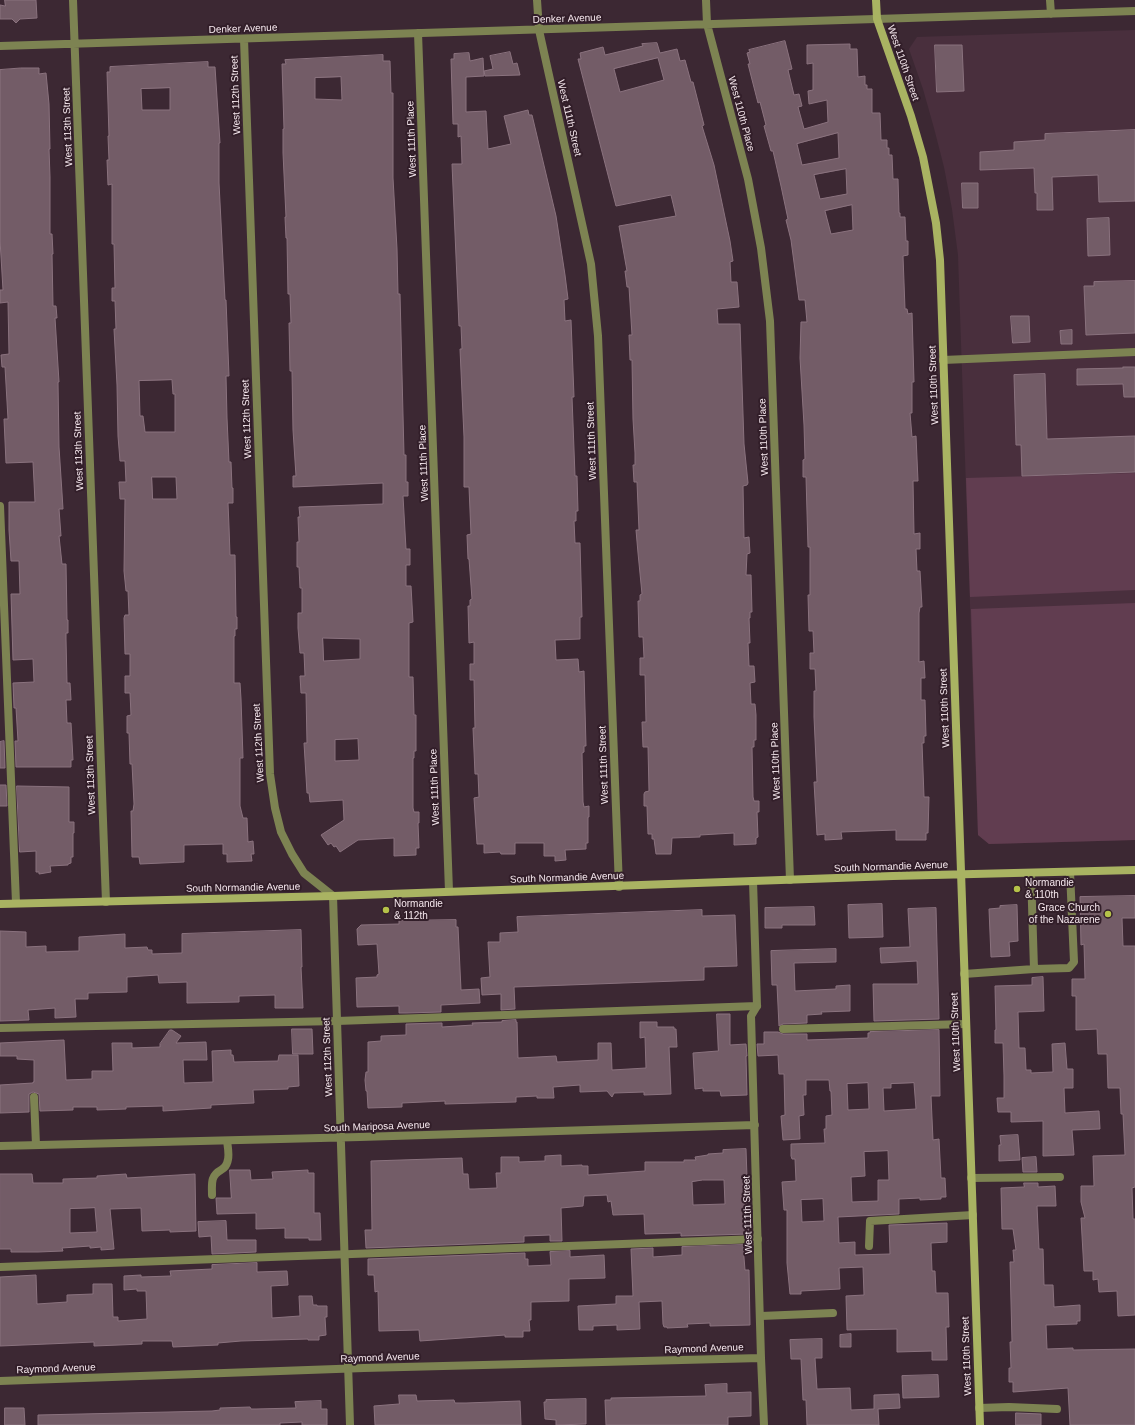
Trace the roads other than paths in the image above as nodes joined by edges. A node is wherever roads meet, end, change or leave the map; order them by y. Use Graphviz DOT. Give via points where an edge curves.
graph roads {
  1 [pos="74,0"];
  2 [pos="537,0"];
  3 [pos="706,0"];
  4 [pos="876,0"];
  5 [pos="1050,0"];
  6 [pos="1135,11"];
  7 [pos="1051,14"];
  8 [pos="877,19"];
  9 [pos="707,24"];
  10 [pos="539,30"];
  11 [pos="418,33"];
  12 [pos="244,39"];
  13 [pos="75,44"];
  14 [pos="0,46"];
  15 [pos="1135,352"];
  16 [pos="943,360"];
  17 [pos="0,506"];
  18 [pos="1135,870"];
  19 [pos="1070,872"];
  20 [pos="1031,873"];
  21 [pos="961,875"];
  22 [pos="790,880"];
  23 [pos="753,881"];
  24 [pos="619,887"];
  25 [pos="449,892"];
  26 [pos="333,896"];
  27 [pos="106,902"];
  28 [pos="0,904"];
  29 [pos="16,904"];
  30 [pos="1034,969"];
  31 [pos="964,974"];
  32 [pos="757,1006"];
  33 [pos="337,1021"];
  34 [pos="966,1024"];
  35 [pos="0,1028"];
  36 [pos="783,1029"];
  37 [pos="34,1097"];
  38 [pos="755,1125"];
  39 [pos="340,1138"];
  40 [pos="227,1141"];
  41 [pos="36,1145"];
  42 [pos="0,1146"];
  43 [pos="1060,1177"];
  44 [pos="971,1178"];
  45 [pos="212,1195"];
  46 [pos="972,1215"];
  47 [pos="758,1239"];
  48 [pos="870,1246"];
  49 [pos="344,1254"];
  50 [pos="0,1267"];
  51 [pos="833,1313"];
  52 [pos="761,1316"];
  53 [pos="761,1358"];
  54 [pos="348,1369"];
  55 [pos="0,1381"];
  56 [pos="979,1408"];
  57 [pos="1057,1409"];
  58 [pos="350,1425"];
  59 [pos="764,1425"];
  60 [pos="980,1425"];
  1 -- 13 [label="street, West 113th Street"];
  2 -- 10 [label="street, West 111th Street"];
  3 -- 9 [label="street, West 110th Place"];
  4 -- 8 [label="street, West 110th Street"];
  5 -- 7 [label="street"];
  6 -- 7 [label="street, Denker Avenue"];
  7 -- 8 [label="street, Denker Avenue"];
  8 -- 9 [label="street, Denker Avenue"];
  8 -- 16 [label="street, West 110th Street" via="911,116 931,192 940,260"];
  9 -- 10 [label="street, Denker Avenue"];
  9 -- 22 [label="street, West 110th Place" via="748,179 762,248 770,320"];
  10 -- 11 [label="street, Denker Avenue"];
  10 -- 24 [label="street, West 111th Street" via="591,264 598,336"];
  11 -- 12 [label="street, Denker Avenue"];
  11 -- 25 [label="street, West 111th Place"];
  12 -- 13 [label="street, Denker Avenue"];
  12 -- 26 [label="street, West 112th Street" via="270,774 275,808 292,854 304,873"];
  13 -- 14 [label="street, Denker Avenue"];
  13 -- 27 [label="street, West 113th Street"];
  15 -- 16 [label="street"];
  16 -- 21 [label="street, West 110th Street"];
  17 -- 29 [label="street"];
  18 -- 19 [label="street, South Normandie Avenue"];
  19 -- 20 [label="street, South Normandie Avenue"];
  19 -- 30 [label="street" via="1074,962 1069,968"];
  20 -- 21 [label="street, South Normandie Avenue"];
  20 -- 30 [label="street"];
  21 -- 22 [label="street, South Normandie Avenue"];
  21 -- 31 [label="street, West 110th Street"];
  22 -- 23 [label="street, South Normandie Avenue"];
  23 -- 24 [label="street, South Normandie Avenue"];
  23 -- 32 [label="street, West 111th Street"];
  24 -- 25 [label="street, South Normandie Avenue"];
  25 -- 26 [label="street, South Normandie Avenue"];
  26 -- 27 [label="street, South Normandie Avenue"];
  26 -- 33 [label="street, West 112th Street"];
  27 -- 29 [label="street, South Normandie Avenue"];
  28 -- 29 [label="street, South Normandie Avenue"];
  30 -- 31 [label="street"];
  31 -- 34 [label="street, West 110th Street"];
  32 -- 33 [label="street"];
  32 -- 38 [label="street, West 111th Street" via="751,1016"];
  33 -- 35 [label="street"];
  33 -- 39 [label="street, West 112th Street"];
  34 -- 36 [label="street"];
  34 -- 44 [label="street, West 110th Street"];
  37 -- 41 [label="street"];
  38 -- 39 [label="street, South Mariposa Avenue"];
  38 -- 47 [label="street, West 111th Street"];
  39 -- 40 [label="street, South Mariposa Avenue"];
  39 -- 49 [label="street, West 112th Street"];
  40 -- 41 [label="street, South Mariposa Avenue"];
  40 -- 45 [label="street" via="227,1163 212,1180"];
  41 -- 42 [label="street, South Mariposa Avenue"];
  43 -- 44 [label="street"];
  44 -- 46 [label="street, West 110th Street"];
  46 -- 48 [label="street" via="870,1221"];
  46 -- 56 [label="street, West 110th Street"];
  47 -- 49 [label="street"];
  47 -- 52 [label="street, West 111th Street"];
  49 -- 50 [label="street"];
  49 -- 54 [label="street, West 112th Street"];
  51 -- 52 [label="street"];
  52 -- 53 [label="street, West 111th Street"];
  53 -- 54 [label="street, Raymond Avenue"];
  53 -- 59 [label="street, West 111th Street"];
  54 -- 55 [label="street, Raymond Avenue"];
  54 -- 58 [label="street, West 112th Street"];
  56 -- 57 [label="street"];
  56 -- 60 [label="street, West 110th Street"];
}
